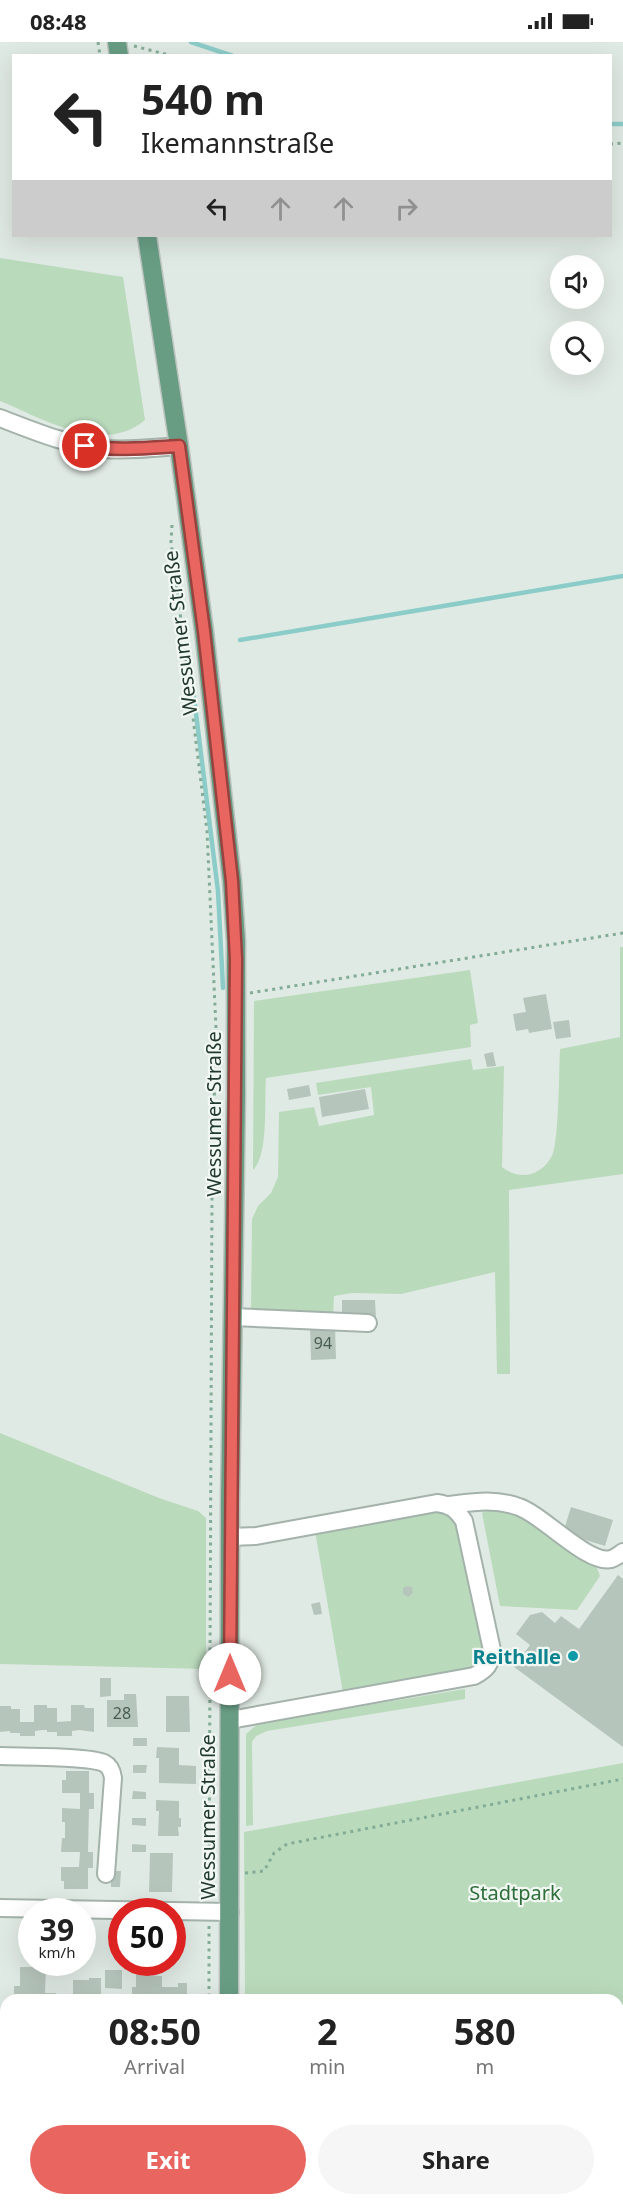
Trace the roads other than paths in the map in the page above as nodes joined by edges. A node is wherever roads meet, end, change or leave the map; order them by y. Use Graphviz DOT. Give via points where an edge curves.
graph roads {
  1 [pos="147,237"];
  2 [pos="0,418"];
  3 [pos="179,446"];
  4 [pos="233,1317"];
  5 [pos="368,1323"];
  6 [pos="449,1504"];
  7 [pos="230,1537"];
  8 [pos="623,1552"];
  9 [pos="230,1720"];
  10 [pos="0,1756"];
  11 [pos="106,1874"];
  12 [pos="0,1908"];
  13 [pos="230,1912"];
  14 [pos="229,1994"];
  1 -- 3 [label="main road, Wessumer Straße"];
  2 -- 3 [label="street" via="67,442 104,449"];
  3 -- 4 [label="main road, Wessumer Straße" via="232,881 237,995"];
  4 -- 5 [label="street"];
  4 -- 7 [label="main road, Wessumer Straße"];
  6 -- 7 [label="street"];
  6 -- 8 [label="street" via="502,1501 542,1519 597,1559 611,1559"];
  6 -- 9 [label="street" via="464,1521 467,1533 492,1650 486,1670 459,1680"];
  7 -- 9 [label="main road, Wessumer Straße"];
  9 -- 13 [label="main road, Wessumer Straße"];
  10 -- 11 [label="street" via="106,1764 113,1778"];
  12 -- 13 [label="street"];
  13 -- 14 [label="main road, Wessumer Straße"];
}
